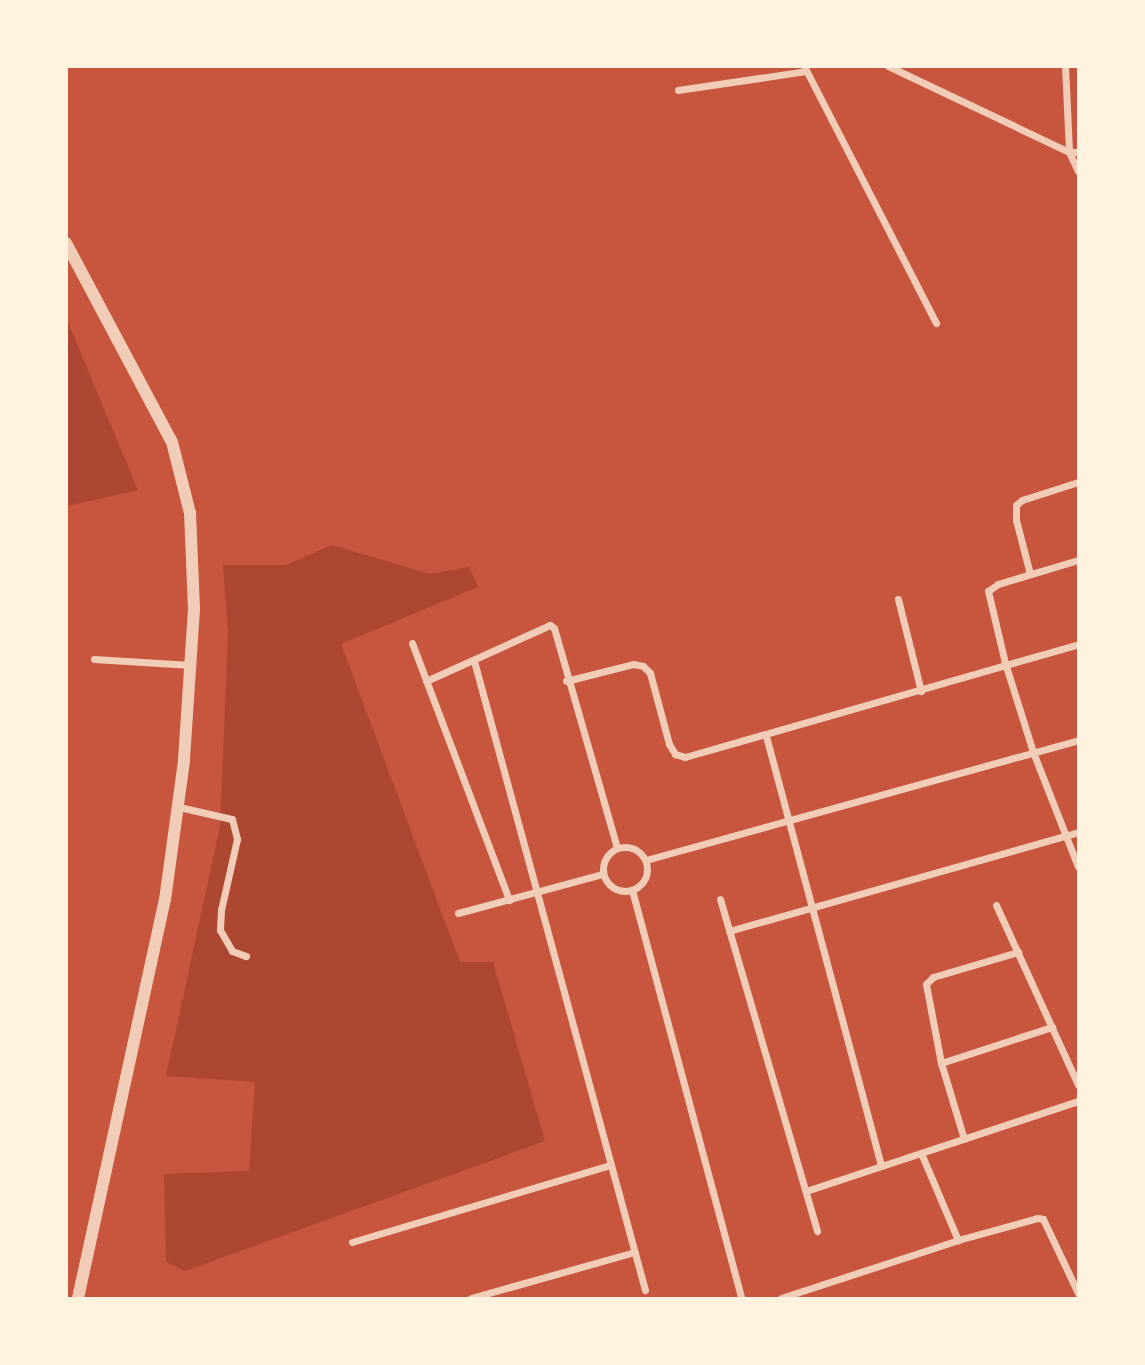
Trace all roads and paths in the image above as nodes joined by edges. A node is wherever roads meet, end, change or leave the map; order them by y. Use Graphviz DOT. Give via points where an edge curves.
graph roads {
  1 [pos="888,66"];
  2 [pos="1066,66"];
  3 [pos="805,69"];
  4 [pos="678,90"];
  5 [pos="1069,152"];
  6 [pos="1079,152"];
  7 [pos="1079,171"];
  8 [pos="66,243"];
  9 [pos="936,323"];
  10 [pos="1079,482"];
  11 [pos="1079,560"];
  12 [pos="1030,575"];
  13 [pos="898,599"];
  14 [pos="412,643"];
  15 [pos="1079,644"];
  16 [pos="94,659"];
  17 [pos="474,661"];
  18 [pos="1005,663"];
  19 [pos="192,665"];
  20 [pos="426,681"];
  21 [pos="566,681"];
  22 [pos="920,691"];
  23 [pos="766,736"];
  24 [pos="1079,740"];
  25 [pos="1033,752"];
  26 [pos="179,807"];
  27 [pos="789,822"];
  28 [pos="1079,832"];
  29 [pos="1064,836"];
  30 [pos="617,848"];
  31 [pos="646,860"];
  32 [pos="1079,867"];
  33 [pos="603,874"];
  34 [pos="632,890"];
  35 [pos="537,892"];
  36 [pos="509,900"];
  37 [pos="720,900"];
  38 [pos="996,905"];
  39 [pos="812,908"];
  40 [pos="458,913"];
  41 [pos="729,931"];
  42 [pos="1018,952"];
  43 [pos="246,956"];
  44 [pos="1052,1027"];
  45 [pos="941,1063"];
  46 [pos="1079,1085"];
  47 [pos="1079,1101"];
  48 [pos="964,1139"];
  49 [pos="920,1153"];
  50 [pos="610,1165"];
  51 [pos="881,1166"];
  52 [pos="806,1191"];
  53 [pos="817,1231"];
  54 [pos="958,1240"];
  55 [pos="352,1242"];
  56 [pos="635,1252"];
  57 [pos="645,1290"];
  58 [pos="1079,1293"];
  59 [pos="78,1298"];
  60 [pos="471,1298"];
  61 [pos="741,1298"];
  62 [pos="781,1298"];
  1 -- 5 [label="street"];
  2 -- 5 [label="street"];
  3 -- 4 [label="street"];
  3 -- 9 [label="street"];
  5 -- 6 [label="street"];
  5 -- 7 [label="street"];
  8 -- 19 [label="street" via="149,393 178,463 193,543"];
  10 -- 12 [label="street" via="1016,505"];
  11 -- 12 [label="street"];
  12 -- 18 [label="street" via="988,591"];
  13 -- 22 [label="street"];
  14 -- 20 [label="street"];
  15 -- 18 [label="street"];
  16 -- 19 [label="street"];
  17 -- 20 [label="street"];
  17 -- 21 [label="street" via="550,625 556,632"];
  17 -- 35 [label="street"];
  18 -- 22 [label="street"];
  18 -- 25 [label="street"];
  19 -- 26 [label="street"];
  20 -- 36 [label="street"];
  21 -- 23 [label="street" via="634,664 643,666 654,685 669,744 685,757"];
  21 -- 30 [label="street"];
  22 -- 23 [label="street"];
  23 -- 27 [label="street"];
  24 -- 25 [label="street"];
  25 -- 27 [label="street"];
  25 -- 29 [label="street"];
  26 -- 43 [label="street" via="232,818 237,839 220,930 232,951"];
  26 -- 59 [label="street" via="153,960"];
  27 -- 31 [label="street"];
  27 -- 39 [label="street"];
  28 -- 29 [label="street"];
  29 -- 32 [label="street"];
  29 -- 39 [label="street"];
  30 -- 31 [label="street" via="628,846"];
  30 -- 33 [label="street" via="605,858"];
  31 -- 34 [label="street" via="642,883"];
  33 -- 34 [label="street" via="620,891"];
  33 -- 35 [label="street"];
  34 -- 61 [label="street"];
  35 -- 36 [label="street"];
  35 -- 50 [label="street"];
  36 -- 40 [label="street"];
  37 -- 41 [label="street"];
  38 -- 42 [label="street"];
  39 -- 41 [label="street"];
  39 -- 51 [label="street"];
  41 -- 52 [label="street"];
  42 -- 44 [label="street"];
  42 -- 45 [label="street" via="933,977 926,984"];
  44 -- 45 [label="street"];
  44 -- 46 [label="street"];
  45 -- 48 [label="street"];
  47 -- 48 [label="street"];
  48 -- 49 [label="street"];
  49 -- 51 [label="street"];
  49 -- 54 [label="street"];
  50 -- 55 [label="street"];
  50 -- 56 [label="street"];
  51 -- 52 [label="street"];
  52 -- 53 [label="street"];
  54 -- 58 [label="street" via="1044,1219"];
  54 -- 62 [label="street"];
  56 -- 57 [label="street"];
  56 -- 60 [label="street"];
}
